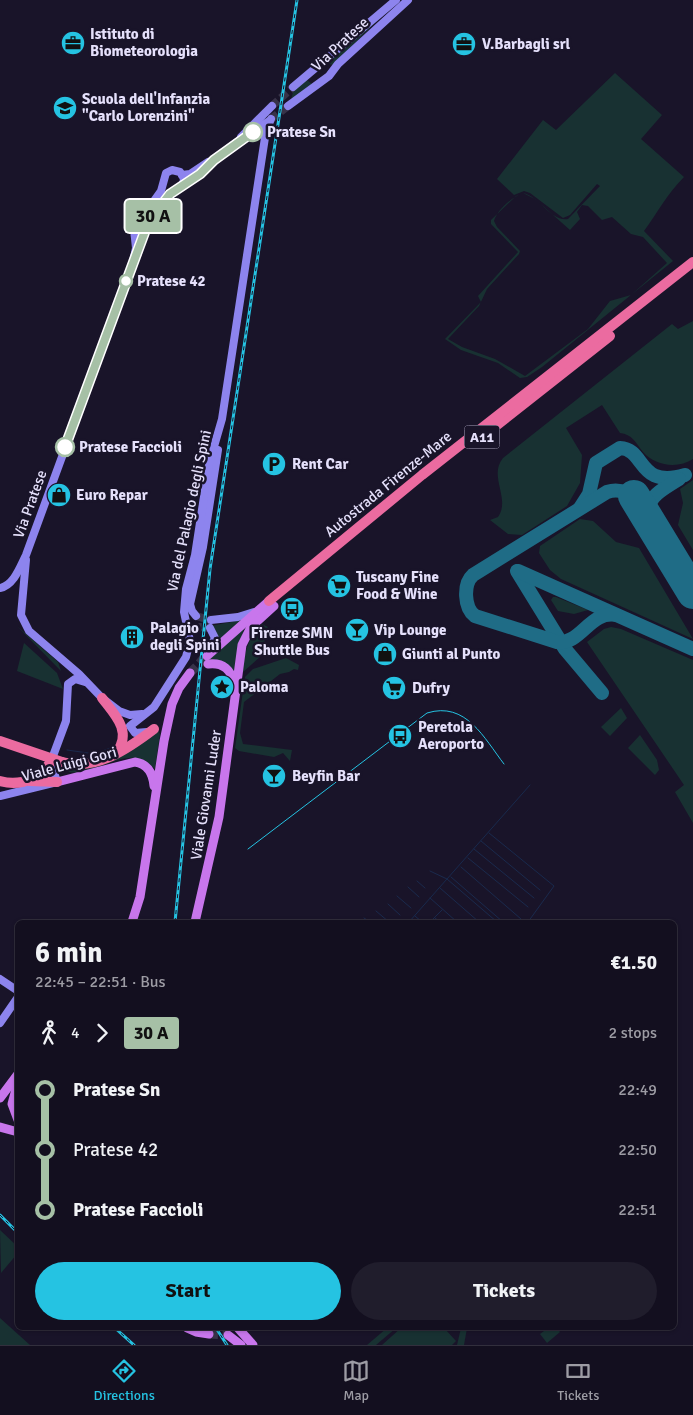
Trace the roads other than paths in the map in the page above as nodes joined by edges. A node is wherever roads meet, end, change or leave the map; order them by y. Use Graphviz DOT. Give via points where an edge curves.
graph roads {
  1 [pos="396,0"];
  2 [pos="408,0"];
  3 [pos="293,87"];
  4 [pos="272,106"];
  5 [pos="288,106"];
  6 [pos="237,142"];
  7 [pos="214,160"];
  8 [pos="182,174"];
  9 [pos="163,183"];
  10 [pos="183,185"];
  11 [pos="174,191"];
  12 [pos="135,236"];
  13 [pos="693,262"];
  14 [pos="693,270"];
  15 [pos="222,419"];
  16 [pos="26,555"];
  17 [pos="0,588"];
  18 [pos="271,604"];
  19 [pos="256,611"];
  20 [pos="196,616"];
  21 [pos="195,631"];
  22 [pos="190,641"];
  23 [pos="208,657"];
  24 [pos="190,673"];
  25 [pos="85,682"];
  26 [pos="102,698"];
  27 [pos="235,700"];
  28 [pos="172,704"];
  29 [pos="145,714"];
  30 [pos="154,729"];
  31 [pos="0,741"];
  32 [pos="117,753"];
  33 [pos="52,759"];
  34 [pos="0,781"];
  35 [pos="27,781"];
  36 [pos="57,782"];
  37 [pos="0,796"];
  38 [pos="153,809"];
  39 [pos="133,920"];
  40 [pos="194,920"];
  41 [pos="0,979"];
  42 [pos="15,989"];
  43 [pos="15,1001"];
  44 [pos="0,1023"];
  45 [pos="15,1078"];
  46 [pos="15,1093"];
  47 [pos="0,1098"];
  48 [pos="15,1112"];
  49 [pos="0,1127"];
  50 [pos="15,1131"];
  51 [pos="192,1330"];
  52 [pos="240,1330"];
  53 [pos="209,1334"];
  54 [pos="228,1335"];
  55 [pos="241,1345"];
  56 [pos="253,1345"];
  1 -- 3 [label="main road, Via Pratese"];
  2 -- 5 [label="main road, Via Pratese" via="329,76"];
  4 -- 6 [label="main road"];
  6 -- 7 [label="main road"];
  6 -- 15 [label="main road, Via del Palagio degli Spini" via="271,119 266,131"];
  7 -- 8 [label="main road" via="190,174"];
  7 -- 10 [label="main road"];
  8 -- 9 [label="main road" via="176,170 168,172"];
  8 -- 10 [label="main road"];
  9 -- 11 [label="main road"];
  9 -- 12 [label="main road, Via Pratese" via="158,196 136,225"];
  10 -- 11 [label="main road"];
  11 -- 12 [label="main road" via="160,205 143,232"];
  12 -- 16 [label="main road, Via Pratese" via="132,266"];
  13 -- 18 [label="highway, Autostrada Firenze-Mare / A11" via="422,476"];
  14 -- 18 [label="highway, Autostrada Firenze-Mare / A11"];
  15 -- 20 [label="main road, Via del Palagio degli Spini" via="201,558 190,605"];
  15 -- 22 [label="main road, Via del Palagio degli Spini" via="209,464 195,555 186,589 184,612"];
  16 -- 17 [label="main road, Via Pratese" via="12,579"];
  16 -- 25 [label="main road, Via Pratese" via="21,610 23,623"];
  18 -- 19 [label="main road"];
  18 -- 27 [label="main road, Viale Giovanni Luder" via="244,638"];
  19 -- 23 [label="main road"];
  19 -- 23 [label="main road" via="211,624 215,638"];
  21 -- 22 [label="main road"];
  22 -- 29 [label="main road" via="181,666 154,707"];
  23 -- 27 [label="main road, Viale Giovanni Luder" via="230,672"];
  24 -- 28 [label="main road" via="180,685"];
  25 -- 26 [label="main road, Via Pratese"];
  25 -- 33 [label="main road" via="75,679 68,684 66,721"];
  26 -- 29 [label="main road, Via Pratese" via="124,713"];
  26 -- 32 [label="highway" via="123,729 124,740"];
  27 -- 40 [label="main road, Viale Giovanni Luder" via="218,820"];
  28 -- 30 [label="main road" via="163,721"];
  28 -- 38 [label="main road"];
  29 -- 30 [label="main road" via="132,723 131,730 138,734"];
  30 -- 32 [label="highway"];
  31 -- 32 [label="highway, bridge" via="74,765 97,762"];
  33 -- 35 [label="highway" via="42,772"];
  33 -- 36 [label="main road"];
  34 -- 35 [label="highway"];
  35 -- 36 [label="highway"];
  36 -- 37 [label="main road, Viale Luigi Gori"];
  36 -- 38 [label="main road, Viale Luigi Gori" via="118,764 138,762 146,766 153,778"];
  38 -- 39 [label="main road" via="140,897"];
  41 -- 42 [label="main road"];
  43 -- 44 [label="main road"];
  45 -- 47 [label="main road"];
  46 -- 48 [label="main road" via="12,1104"];
  49 -- 50 [label="main road"];
  51 -- 53 [label="main road"];
  52 -- 56 [label="main road"];
  54 -- 55 [label="main road"];
}
